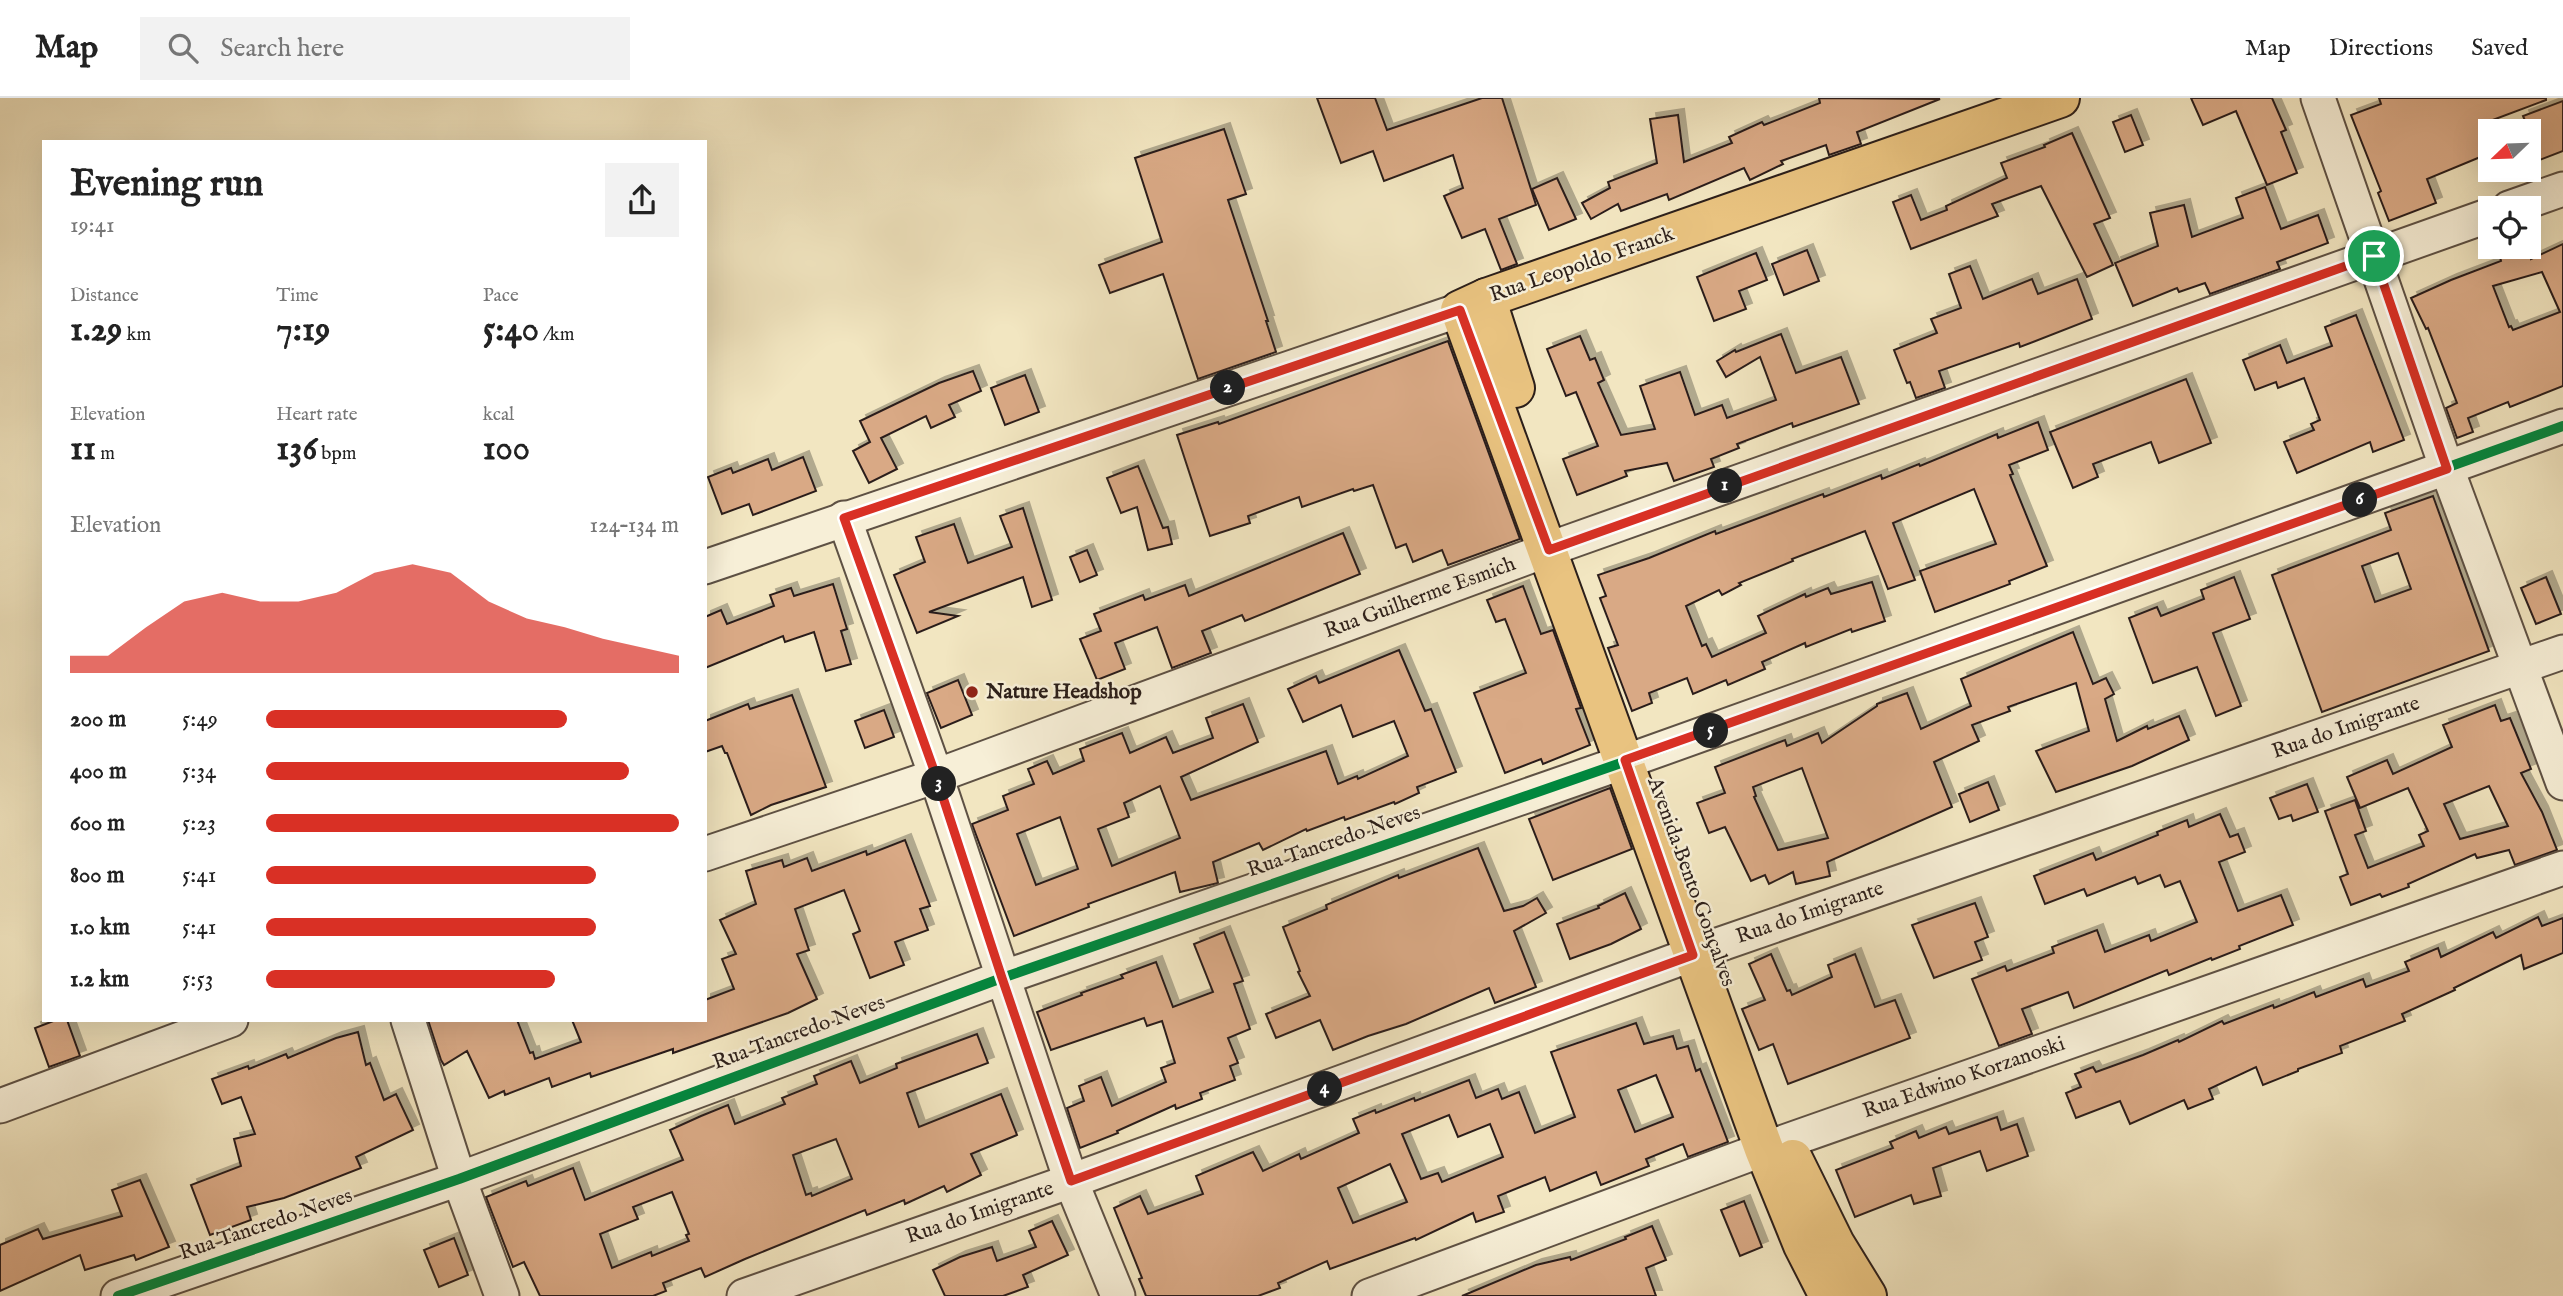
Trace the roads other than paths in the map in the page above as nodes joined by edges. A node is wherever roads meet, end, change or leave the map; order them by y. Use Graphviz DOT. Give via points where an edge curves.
graph roads {
  1 [pos="2060,98"];
  2 [pos="2318,98"];
  3 [pos="2563,189"];
  4 [pos="2541,197"];
  5 [pos="2478,219"];
  6 [pos="2374,256"];
  7 [pos="1473,304"];
  8 [pos="2563,426"];
  9 [pos="2447,469"];
  10 [pos="844,518"];
  11 [pos="1557,547"];
  12 [pos="707,566"];
  13 [pos="2563,652"];
  14 [pos="2519,668"];
  15 [pos="1635,758"];
  16 [pos="936,776"];
  17 [pos="2563,783"];
  18 [pos="707,853"];
  19 [pos="2563,868"];
  20 [pos="1704,951"];
  21 [pos="1002,978"];
  22 [pos="226,1022"];
  23 [pos="409,1022"];
  24 [pos="0,1106"];
  25 [pos="1774,1145"];
  26 [pos="459,1179"];
  27 [pos="1071,1181"];
  28 [pos="118,1296"];
  29 [pos="502,1296"];
  30 [pos="744,1296"];
  31 [pos="1118,1296"];
  32 [pos="1369,1296"];
  33 [pos="1829,1296"];
  34 [pos="1867,1296"];
  1 -- 7 [label="main road, Rua Leopoldo Franck"];
  2 -- 6 [label="street"];
  3 -- 4 [label="street"];
  5 -- 6 [label="street, Rua Guilherme Esmich"];
  6 -- 9 [label="street"];
  6 -- 11 [label="street, Rua Guilherme Esmich"];
  7 -- 10 [label="street, Rua Leopoldo Franck"];
  7 -- 11 [label="main road, Avenida Bento Gonçalves"];
  8 -- 9 [label="street, Rua Tancredo Neves"];
  9 -- 14 [label="street"];
  9 -- 15 [label="street, Rua Tancredo Neves"];
  10 -- 12 [label="street, Rua Leopoldo Franck"];
  10 -- 16 [label="street"];
  11 -- 15 [label="main road, Avenida Bento Gonçalves"];
  11 -- 16 [label="street, Rua Guilherme Esmich"];
  13 -- 14 [label="street, Rua do Imigrante"];
  14 -- 17 [label="street"];
  14 -- 20 [label="street, Rua do Imigrante"];
  15 -- 20 [label="main road, Avenida Bento Gonçalves"];
  15 -- 21 [label="street, Rua Tancredo Neves"];
  16 -- 18 [label="street, Rua Guilherme Esmich"];
  16 -- 21 [label="street"];
  19 -- 25 [label="street, Rua Edwino Korzanoski"];
  20 -- 25 [label="main road, Avenida Bento Gonçalves"];
  20 -- 27 [label="street, Rua do Imigrante"];
  21 -- 26 [label="street, Rua Tancredo Neves"];
  21 -- 27 [label="street"];
  22 -- 24 [label="street"];
  23 -- 26 [label="street"];
  25 -- 32 [label="street, Rua Edwino Korzanoski"];
  25 -- 33 [label="main road, Avenida Bento Gonçalves" via="1803,1245"];
  25 -- 34 [label="main road, Avenida Bento Gonçalves"];
  26 -- 28 [label="street, Rua Tancredo Neves"];
  26 -- 29 [label="street"];
  27 -- 30 [label="street, Rua do Imigrante"];
  27 -- 31 [label="street"];
}
